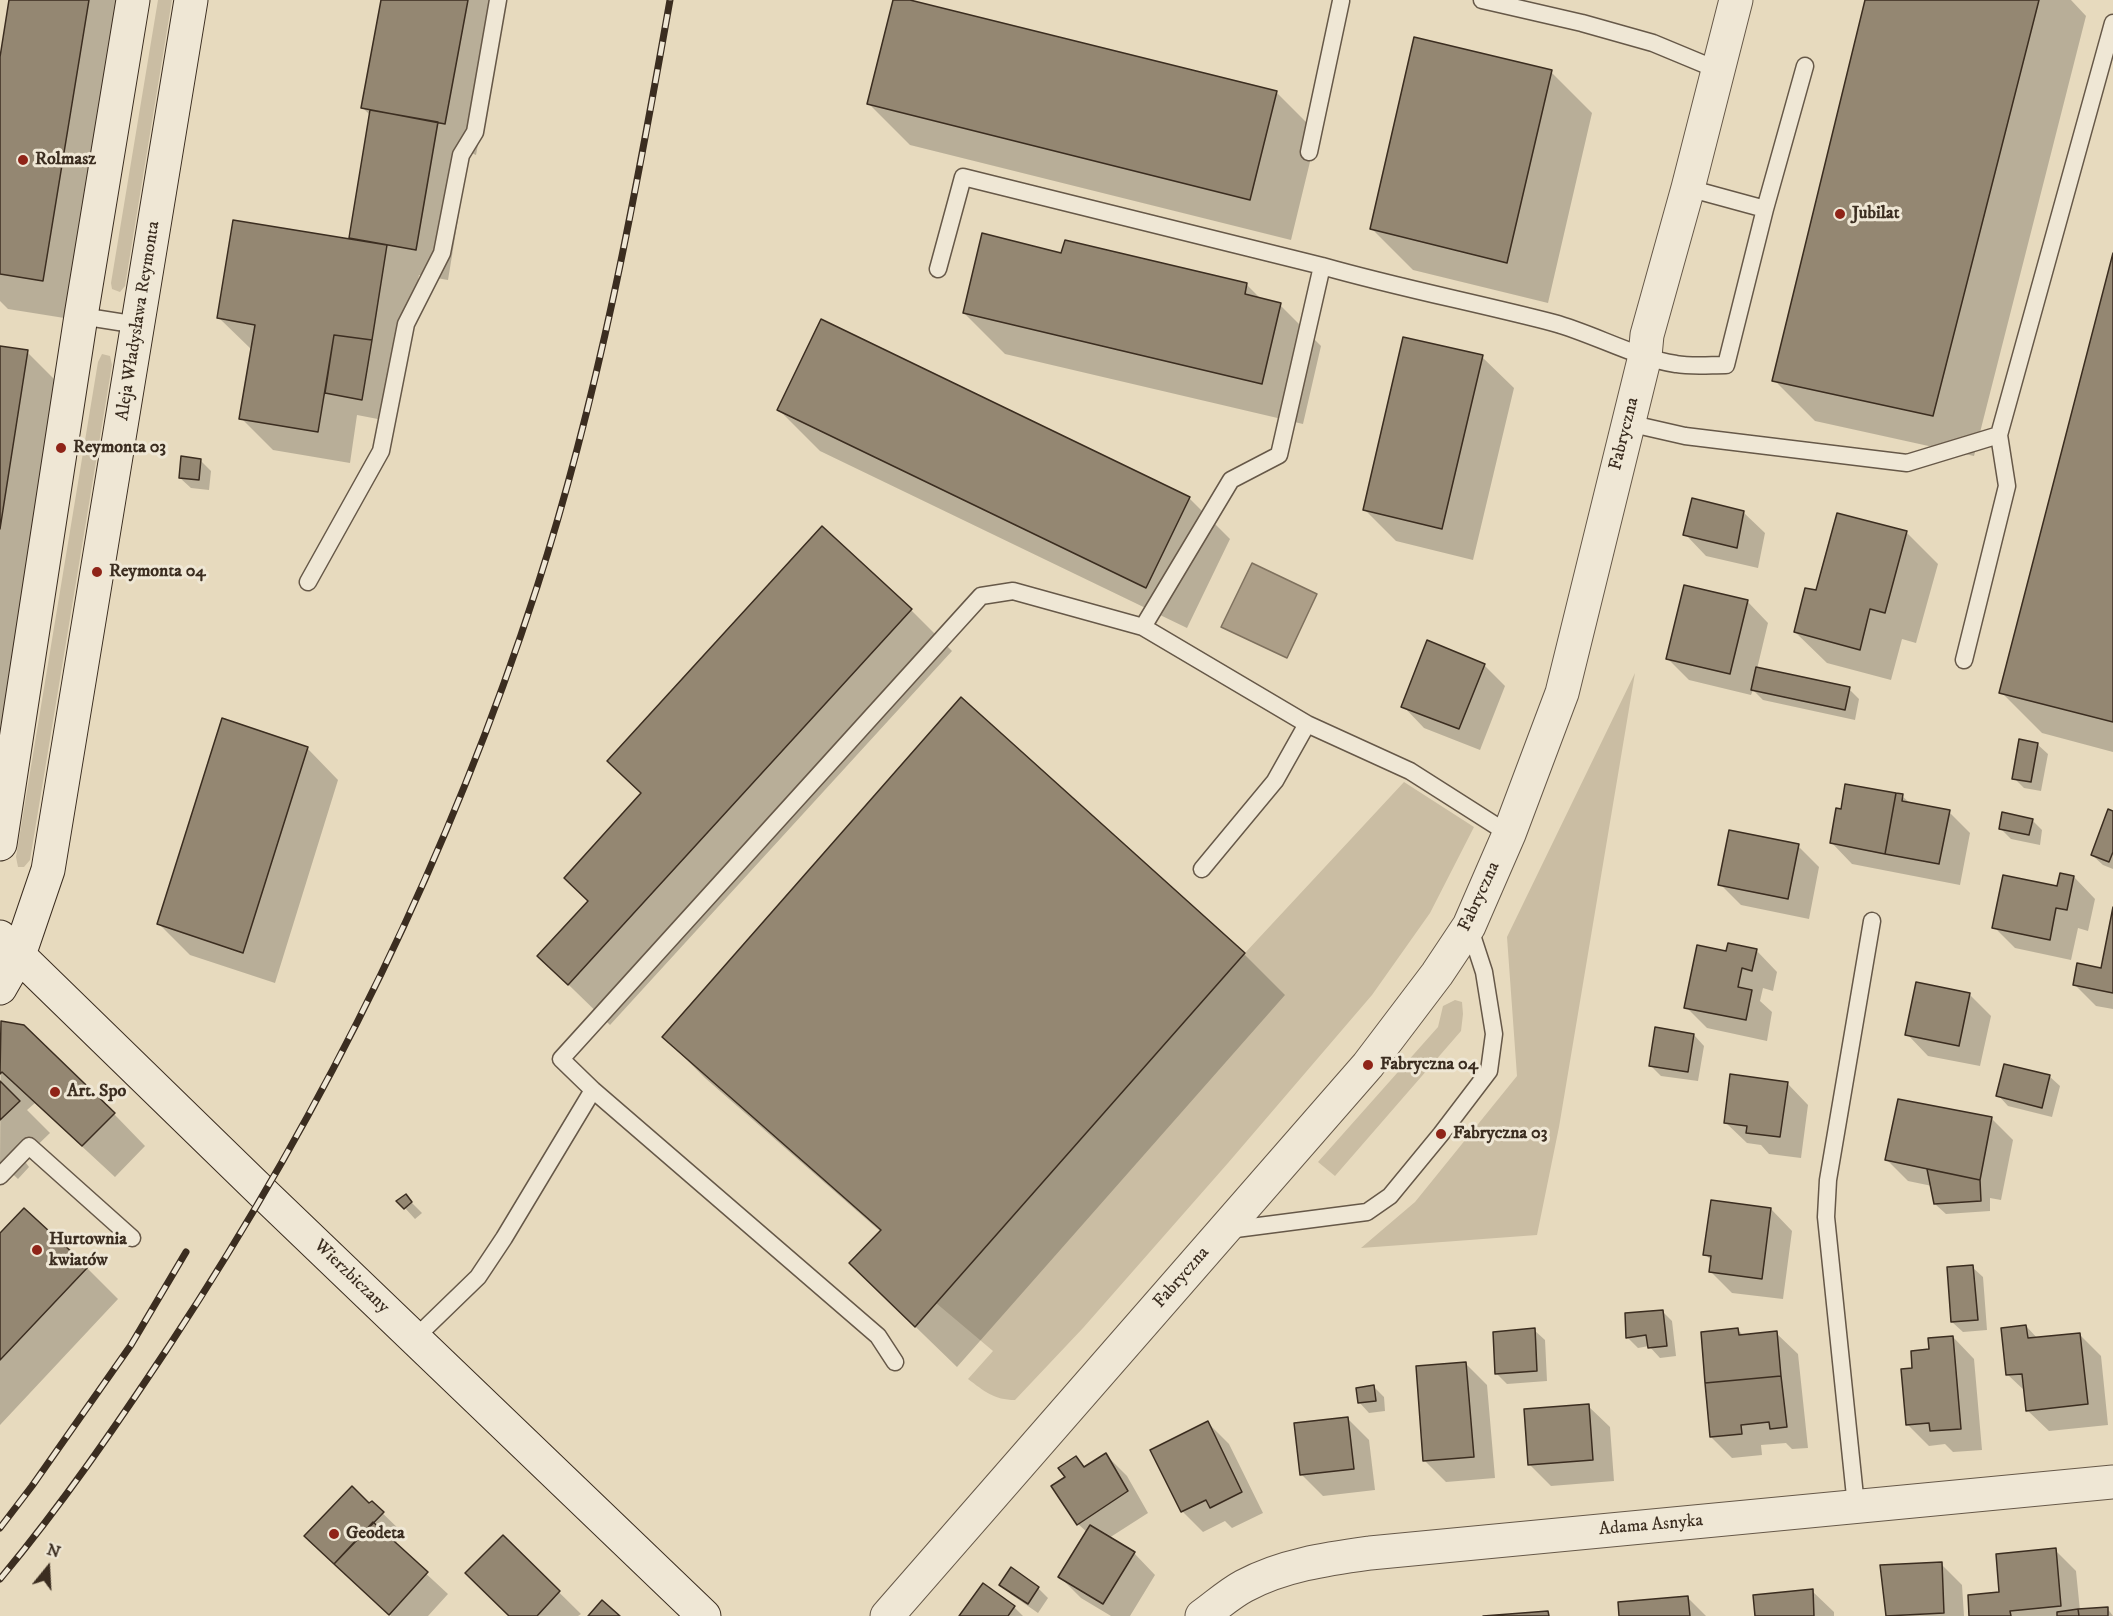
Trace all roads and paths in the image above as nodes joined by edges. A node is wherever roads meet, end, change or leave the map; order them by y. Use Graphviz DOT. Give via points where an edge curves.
graph roads {
  1 [pos="134,0"];
  2 [pos="191,0"];
  3 [pos="498,0"];
  4 [pos="1340,0"];
  5 [pos="1346,0"];
  6 [pos="1482,0"];
  7 [pos="1736,0"];
  8 [pos="2113,23"];
  9 [pos="1805,66"];
  10 [pos="1718,70"];
  11 [pos="1309,152"];
  12 [pos="1688,188"];
  13 [pos="1765,208"];
  14 [pos="1322,266"];
  15 [pos="938,269"];
  16 [pos="81,316"];
  17 [pos="138,325"];
  18 [pos="1645,356"];
  19 [pos="1628,423"];
  20 [pos="1999,435"];
  21 [pos="308,582"];
  22 [pos="1143,627"];
  23 [pos="1964,660"];
  24 [pos="1307,724"];
  25 [pos="1509,834"];
  26 [pos="0,844"];
  27 [pos="1202,869"];
  28 [pos="1872,921"];
  29 [pos="1469,926"];
  30 [pos="10,946"];
  31 [pos="0,988"];
  32 [pos="593,1090"];
  33 [pos="0,1176"];
  34 [pos="1224,1231"];
  35 [pos="132,1238"];
  36 [pos="416,1338"];
  37 [pos="895,1362"];
  38 [pos="2113,1482"];
  39 [pos="1856,1506"];
  40 [pos="704,1616"];
  41 [pos="887,1616"];
  42 [pos="1202,1616"];
  1 -- 16 [label="street"];
  2 -- 17 [label="street, Aleja Władysława Reymonta"];
  3 -- 21 [label="lane" via="475,132 461,155 442,253 406,324 381,452"];
  4 -- 5 [label="lane"];
  4 -- 11 [label="lane"];
  6 -- 10 [label="lane" via="1653,43"];
  7 -- 10 [label="street, Fabryczna"];
  8 -- 20 [label="lane"];
  9 -- 13 [label="lane"];
  10 -- 12 [label="street, Fabryczna"];
  12 -- 13 [label="lane"];
  12 -- 18 [label="street, Fabryczna" via="1647,335"];
  13 -- 18 [label="lane" via="1726,365 1676,364"];
  14 -- 15 [label="lane" via="963,177"];
  14 -- 18 [label="lane" via="1555,323"];
  14 -- 22 [label="lane" via="1280,455 1231,480"];
  16 -- 17 [label="lane"];
  16 -- 26 [label="street"];
  17 -- 30 [label="street, Aleja Władysława Reymonta" via="48,870"];
  18 -- 19 [label="street, Fabryczna"];
  19 -- 20 [label="lane" via="1685,436 1907,463"];
  19 -- 25 [label="street, Fabryczna" via="1562,693"];
  20 -- 23 [label="lane" via="2007,486"];
  22 -- 24 [label="lane"];
  22 -- 32 [label="lane" via="1012,591 981,596 561,1059"];
  24 -- 25 [label="lane" via="1410,771"];
  24 -- 27 [label="lane" via="1275,781"];
  25 -- 29 [label="street, Fabryczna"];
  28 -- 39 [label="lane" via="1828,1180 1826,1217"];
  29 -- 34 [label="street, Fabryczna" via="1368,1065"];
  29 -- 34 [label="lane" via="1484,972 1494,1034 1489,1071 1441,1134 1390,1196 1367,1212"];
  30 -- 31 [label="street, Aleja Władysława Reymonta"];
  30 -- 36 [label="street, Wierzbiczany"];
  32 -- 36 [label="lane" via="478,1277"];
  32 -- 37 [label="lane" via="878,1336"];
  33 -- 35 [label="lane" via="28,1146"];
  34 -- 41 [label="street, Fabryczna"];
  36 -- 40 [label="street, Wierzbiczany"];
  38 -- 39 [label="street, Adama Asnyka"];
  39 -- 42 [label="street, Adama Asnyka" via="1318,1560 1283,1569 1244,1586"];
}
